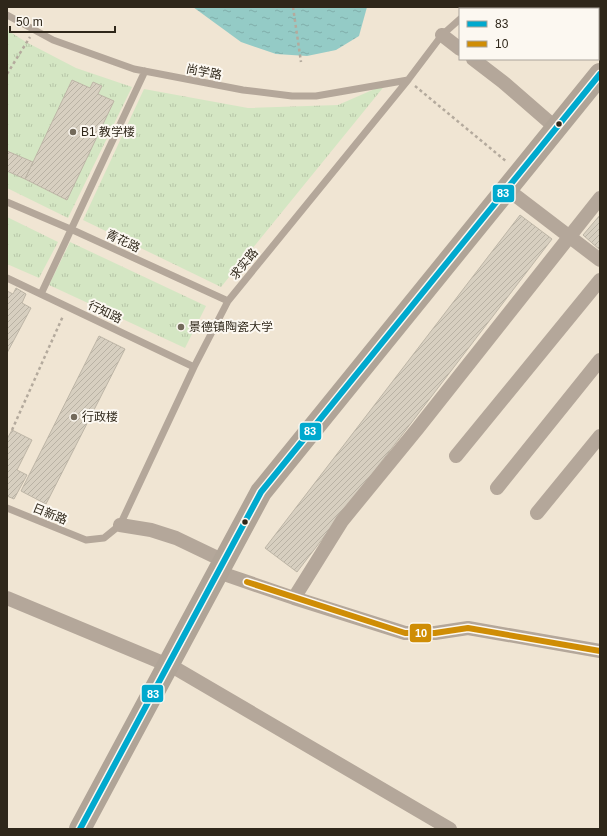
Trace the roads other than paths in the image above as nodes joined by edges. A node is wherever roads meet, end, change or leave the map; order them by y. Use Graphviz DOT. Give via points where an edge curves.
graph roads {
  1 [pos="7,15"];
  2 [pos="459,21"];
  3 [pos="442,35"];
  4 [pos="459,48"];
  5 [pos="474,60"];
  6 [pos="145,71"];
  7 [pos="600,74"];
  8 [pos="408,80"];
  9 [pos="556,128"];
  10 [pos="513,181"];
  11 [pos="600,198"];
  12 [pos="7,202"];
  13 [pos="71,229"];
  14 [pos="569,236"];
  15 [pos="600,260"];
  16 [pos="7,278"];
  17 [pos="600,280"];
  18 [pos="41,294"];
  19 [pos="228,301"];
  20 [pos="600,360"];
  21 [pos="194,367"];
  22 [pos="600,436"];
  23 [pos="456,456"];
  24 [pos="496,488"];
  25 [pos="7,508"];
  26 [pos="537,513"];
  27 [pos="120,525"];
  28 [pos="86,540"];
  29 [pos="221,567"];
  30 [pos="7,598"];
  31 [pos="294,598"];
  32 [pos="600,651"];
  33 [pos="168,665"];
  34 [pos="80,829"];
  35 [pos="450,829"];
  1 -- 6 [label="lane, 尚学路" via="53,40"];
  2 -- 3 [label="lane, 求实路"];
  3 -- 4 [label="street"];
  3 -- 8 [label="lane, 求实路"];
  5 -- 9 [label="street"];
  6 -- 8 [label="lane, 尚学路" via="243,90 292,96 316,96"];
  6 -- 13 [label="lane"];
  7 -- 9 [label="highway"];
  8 -- 19 [label="lane, 求实路"];
  9 -- 10 [label="highway"];
  10 -- 14 [label="street"];
  10 -- 29 [label="highway" via="261,492"];
  11 -- 14 [label="street"];
  12 -- 13 [label="lane, 青花路"];
  13 -- 18 [label="lane"];
  13 -- 19 [label="lane, 青花路"];
  14 -- 15 [label="street"];
  14 -- 31 [label="street" via="342,521"];
  16 -- 18 [label="lane, 行知路"];
  17 -- 23 [label="street"];
  18 -- 21 [label="lane, 行知路"];
  19 -- 21 [label="lane, 求实路"];
  20 -- 24 [label="street"];
  21 -- 27 [label="lane, 求实路"];
  22 -- 26 [label="street"];
  25 -- 28 [label="lane, 日新路"];
  27 -- 28 [label="lane, 求实路" via="104,538"];
  27 -- 29 [label="street" via="151,530 176,538"];
  29 -- 31 [label="street"];
  29 -- 33 [label="highway"];
  30 -- 33 [label="street"];
  31 -- 32 [label="street" via="405,633 435,633 468,628"];
  33 -- 34 [label="highway"];
  33 -- 35 [label="street"];
}
